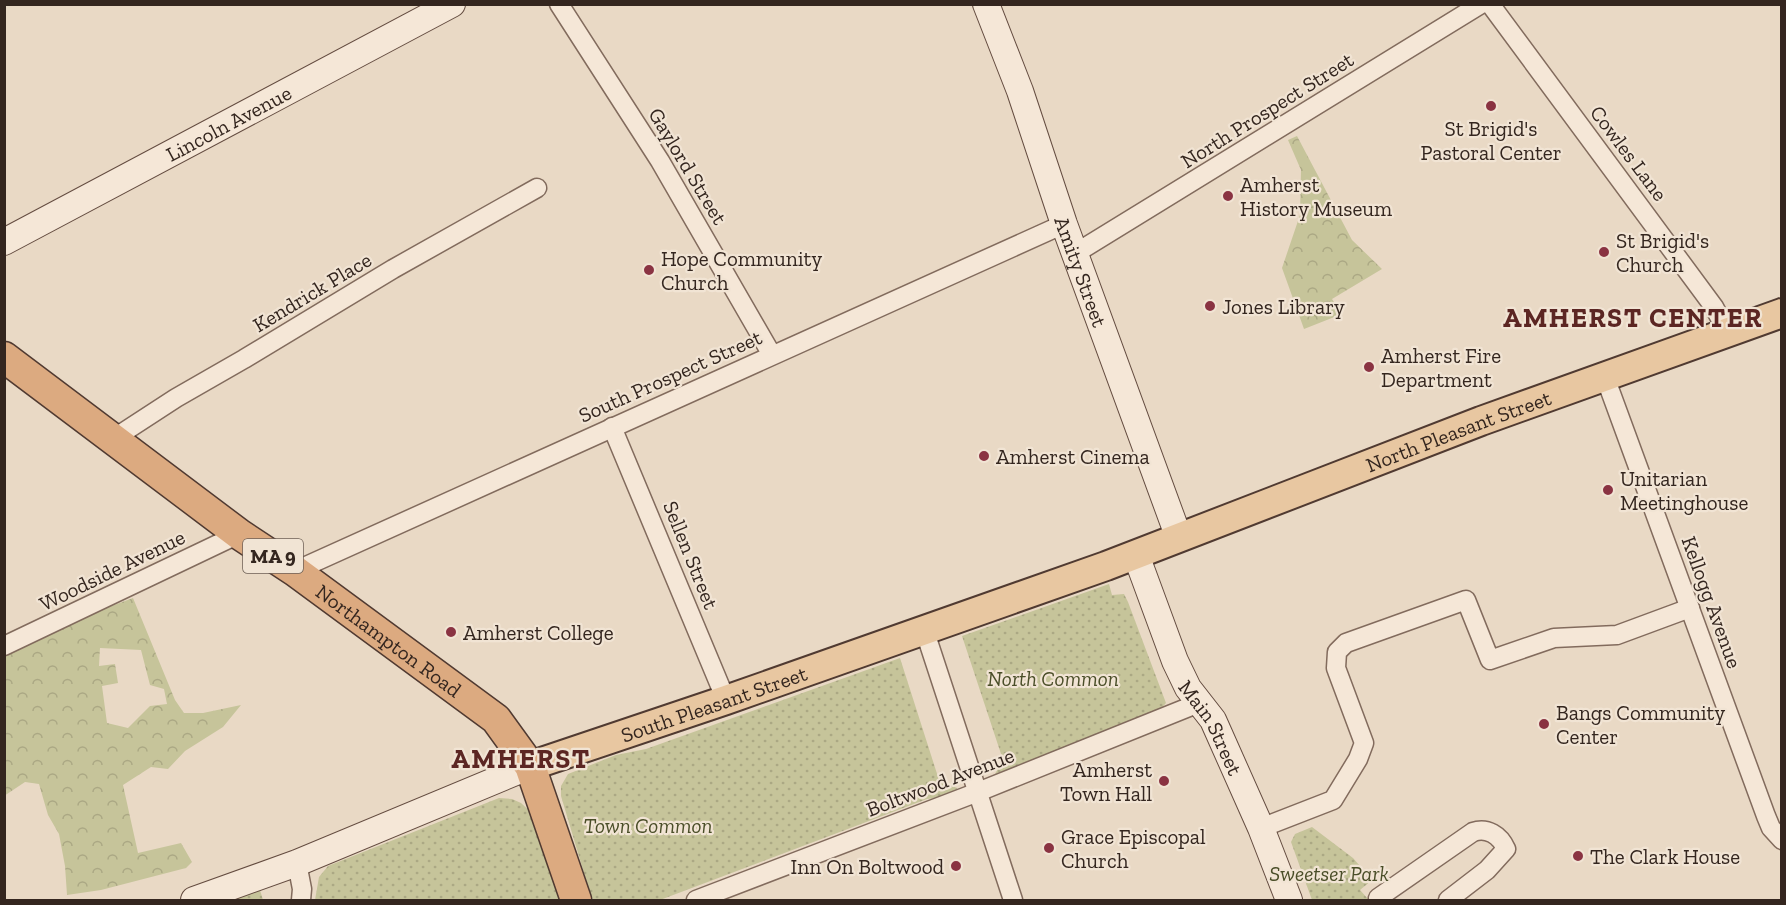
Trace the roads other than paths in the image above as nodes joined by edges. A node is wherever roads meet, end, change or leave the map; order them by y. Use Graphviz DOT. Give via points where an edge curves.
graph roads {
  1 [pos="452,4"];
  2 [pos="559,4"];
  3 [pos="986,4"];
  4 [pos="1481,4"];
  5 [pos="1490,4"];
  6 [pos="537,188"];
  7 [pos="1064,224"];
  8 [pos="4,242"];
  9 [pos="1076,253"];
  10 [pos="1782,313"];
  11 [pos="1728,333"];
  12 [pos="772,355"];
  13 [pos="4,357"];
  14 [pos="1605,377"];
  15 [pos="612,428"];
  16 [pos="113,439"];
  17 [pos="239,534"];
  18 [pos="1179,538"];
  19 [pos="1136,555"];
  20 [pos="295,571"];
  21 [pos="1690,608"];
  22 [pos="924,629"];
  23 [pos="4,646"];
  24 [pos="726,700"];
  25 [pos="1199,703"];
  26 [pos="530,766"];
  27 [pos="978,792"];
  28 [pos="1261,828"];
  29 [pos="1782,840"];
  30 [pos="297,863"];
  31 [pos="1376,896"];
  32 [pos="194,900"];
  33 [pos="301,900"];
  34 [pos="576,900"];
  35 [pos="696,900"];
  36 [pos="1013,900"];
  37 [pos="1289,900"];
  38 [pos="1448,900"];
  1 -- 8 [label="main road, Lincoln Avenue"];
  2 -- 12 [label="street, Gaylord Street" via="660,161"];
  3 -- 7 [label="main road, Amity Street" via="1028,113"];
  4 -- 9 [label="street, North Prospect Street"];
  5 -- 11 [label="street, Cowles Lane" via="1714,307"];
  6 -- 16 [label="street, Kendrick Place" via="393,269"];
  7 -- 9 [label="main road, Amity Street"];
  7 -- 12 [label="street, South Prospect Street"];
  9 -- 18 [label="main road, Amity Street"];
  10 -- 11 [label="main road, North Pleasant Street"];
  11 -- 14 [label="main road, North Pleasant Street"];
  12 -- 15 [label="street, South Prospect Street"];
  13 -- 16 [label="highway, Northampton Road / MA 9"];
  14 -- 18 [label="main road, North Pleasant Street"];
  14 -- 21 [label="street, Kellogg Avenue"];
  15 -- 20 [label="street, South Prospect Street"];
  15 -- 24 [label="street, Sellen Street"];
  16 -- 17 [label="highway, Northampton Road / MA 9"];
  17 -- 20 [label="highway, Northampton Road / MA 9"];
  17 -- 23 [label="street, Woodside Avenue"];
  18 -- 19 [label="main road, North Pleasant Street"];
  19 -- 22 [label="main road, South Pleasant Street"];
  19 -- 25 [label="main road, Main Street" via="1175,662"];
  20 -- 26 [label="highway, Northampton Road / MA 9" via="496,719"];
  21 -- 28 [label="street" via="1617,635 1554,638 1490,660 1466,600 1346,643 1337,652 1336,668 1364,743 1359,756 1333,800"];
  21 -- 29 [label="street, Kellogg Avenue" via="1768,822"];
  22 -- 24 [label="main road, South Pleasant Street"];
  22 -- 27 [label="street"];
  24 -- 26 [label="main road, South Pleasant Street"];
  25 -- 27 [label="street, Boltwood Avenue"];
  25 -- 28 [label="main road, Main Street" via="1212,720"];
  26 -- 30 [label="main road, South Pleasant Street"];
  26 -- 34 [label="highway, MA 9"];
  27 -- 35 [label="street, Boltwood Avenue"];
  27 -- 36 [label="street"];
  28 -- 37 [label="main road, Main Street"];
  30 -- 32 [label="main road, South Pleasant Street"];
  30 -- 33 [label="street"];
  31 -- 38 [label="street" via="1473,832 1493,833 1506,849 1487,870"];
}
